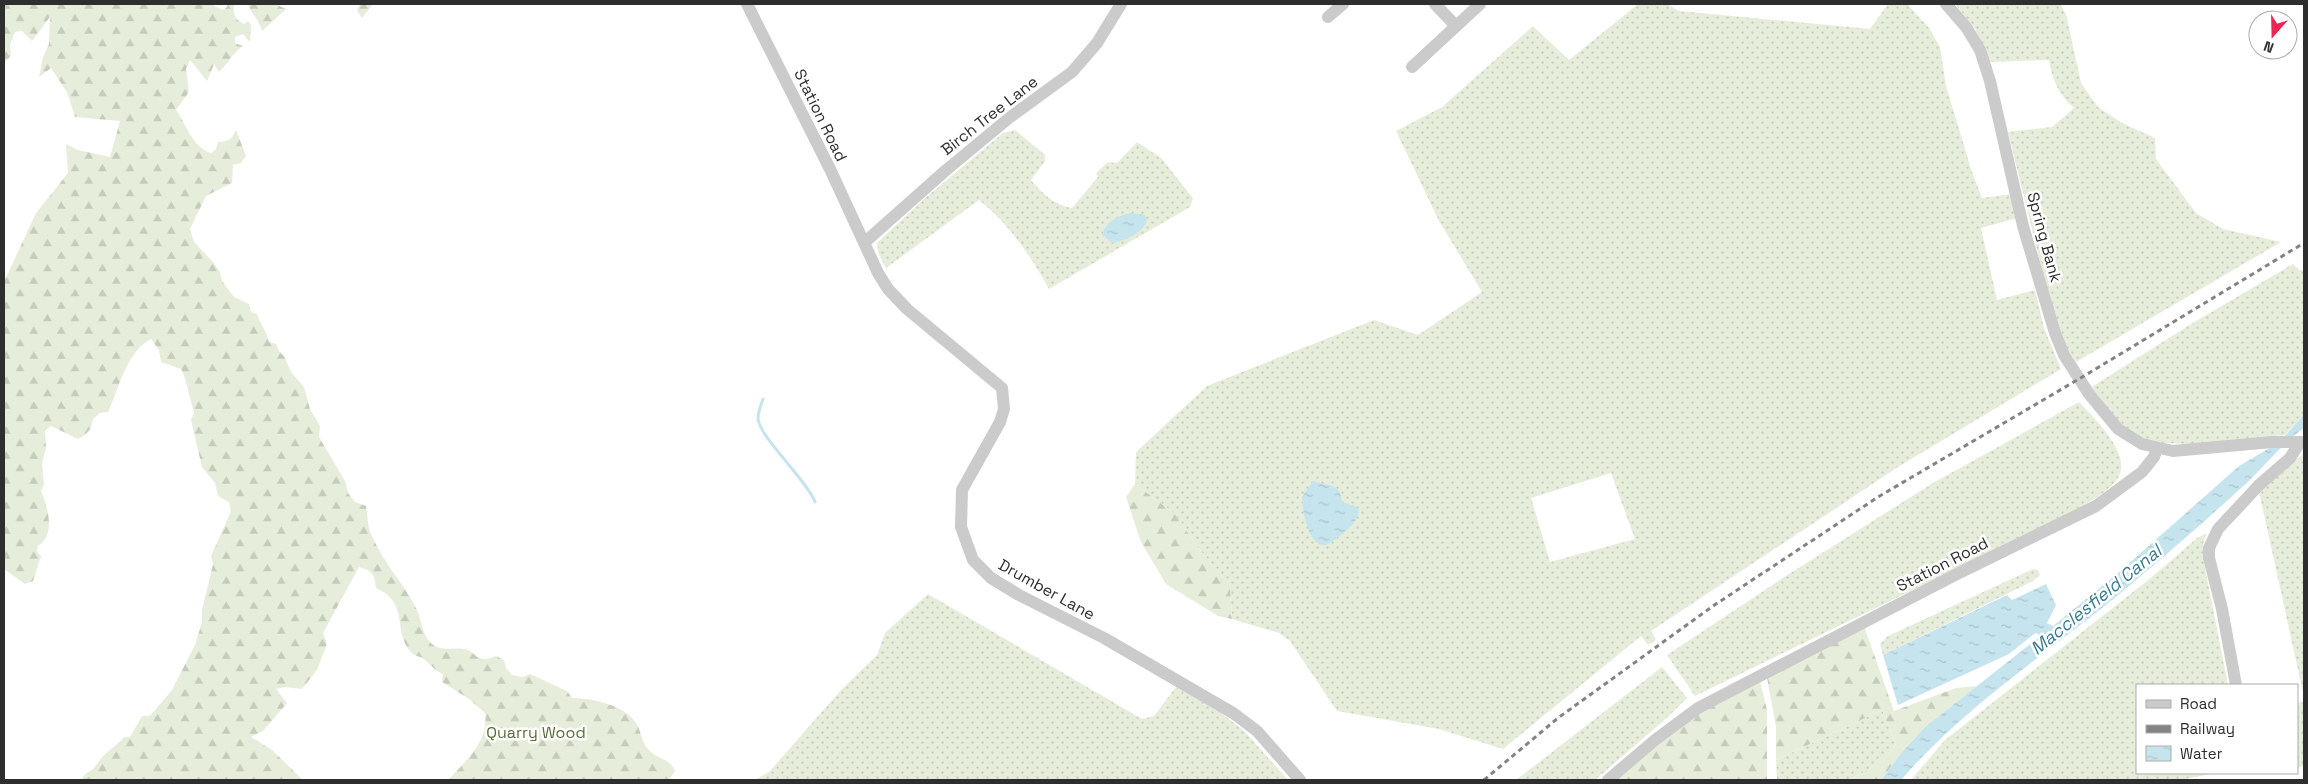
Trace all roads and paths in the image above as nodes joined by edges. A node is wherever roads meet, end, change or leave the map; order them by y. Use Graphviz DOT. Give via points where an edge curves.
graph roads {
  1 [pos="747,4"];
  2 [pos="1121,4"];
  3 [pos="1343,4"];
  4 [pos="1435,4"];
  5 [pos="1480,4"];
  6 [pos="1946,4"];
  7 [pos="1328,17"];
  8 [pos="1456,26"];
  9 [pos="1412,67"];
  10 [pos="865,242"];
  11 [pos="2299,442"];
  12 [pos="2157,448"];
  13 [pos="2236,684"];
  14 [pos="1300,780"];
  15 [pos="1608,780"];
  1 -- 10 [label="street, Station Road"];
  2 -- 10 [label="street, Birch Tree Lane" via="1097,44 1072,72 995,130"];
  3 -- 7 [label="street"];
  4 -- 8 [label="street"];
  5 -- 8 [label="street"];
  6 -- 12 [label="street, Spring Bank" via="1966,26 1980,50 2023,226 2064,356 2118,429 2142,444"];
  8 -- 9 [label="street"];
  10 -- 14 [label="street, Drumber Lane" via="878,273 907,310 1002,388 1004,410 1000,422 962,490 961,527 973,560 991,578 1012,591 1104,638 1232,713 1257,731"];
  11 -- 12 [label="street" via="2173,451"];
  11 -- 13 [label="street" via="2290,458 2259,485 2218,529 2209,548"];
  12 -- 15 [label="street, Station Road" via="2142,472 2096,506 1952,576 1698,708"];
}
